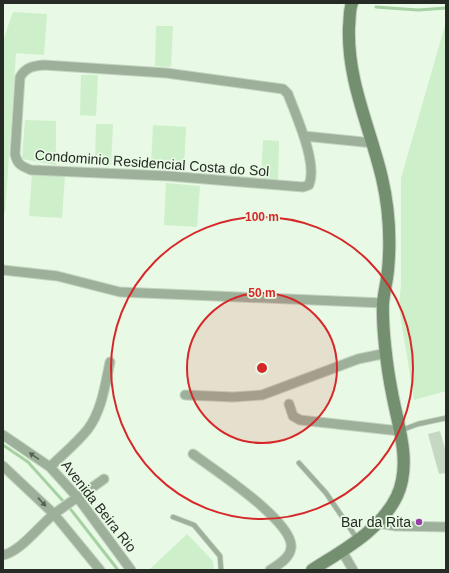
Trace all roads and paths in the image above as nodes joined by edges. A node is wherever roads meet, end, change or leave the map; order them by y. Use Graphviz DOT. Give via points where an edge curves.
graph roads {
  1 [pos="352,3"];
  2 [pos="304,136"];
  3 [pos="373,144"];
  4 [pos="3,270"];
  5 [pos="383,303"];
  6 [pos="387,353"];
  7 [pos="110,362"];
  8 [pos="185,395"];
  9 [pos="289,404"];
  10 [pos="446,418"];
  11 [pos="400,430"];
  12 [pos="3,435"];
  13 [pos="193,454"];
  14 [pos="299,463"];
  15 [pos="3,466"];
  16 [pos="50,467"];
  17 [pos="104,479"];
  18 [pos="78,498"];
  19 [pos="54,514"];
  20 [pos="173,517"];
  21 [pos="377,523"];
  22 [pos="446,527"];
  23 [pos="358,540"];
  24 [pos="342,551"];
  25 [pos="3,555"];
  26 [pos="100,570"];
  27 [pos="131,570"];
  28 [pos="221,570"];
  29 [pos="270,570"];
  30 [pos="312,570"];
  31 [pos="353,570"];
  1 -- 3 [label="street" via="349,41 351,69 357,97"];
  2 -- 2 [label="street, Condominio Residencial Costa do Sol" via="288,94 283,89 275,87 166,73 44,65 32,66 24,70 20,77 15,154 16,162 31,170 169,176 303,187 309,185 311,179"];
  2 -- 3 [label="street"];
  3 -- 5 [label="street" via="389,215 390,241"];
  4 -- 5 [label="street" via="57,276 120,292"];
  5 -- 6 [label="street"];
  6 -- 8 [label="street" via="358,359 262,395"];
  6 -- 11 [label="street"];
  7 -- 16 [label="street" via="103,397 96,415 87,430"];
  9 -- 11 [label="street" via="293,416 300,420"];
  10 -- 11 [label="lane"];
  11 -- 21 [label="street" via="403,462 401,486 392,505"];
  16 -- 12 [label="street, Avenida Beira Rio, one-way"];
  13 -- 29 [label="street" via="258,502 284,528 291,541 291,549 283,560"];
  14 -- 23 [label="lane" via="326,493"];
  15 -- 19 [label="street, one-way"];
  16 -- 18 [label="street, Avenida Beira Rio"];
  17 -- 18 [label="street"];
  18 -- 19 [label="street"];
  18 -- 27 [label="street, Avenida Beira Rio"];
  19 -- 25 [label="street" via="16,548"];
  19 -- 26 [label="street"];
  20 -- 28 [label="lane" via="194,525 220,556"];
  21 -- 22 [label="street"];
  21 -- 23 [label="street"];
  23 -- 24 [label="street"];
  24 -- 30 [label="street"];
  24 -- 31 [label="street"];
}
